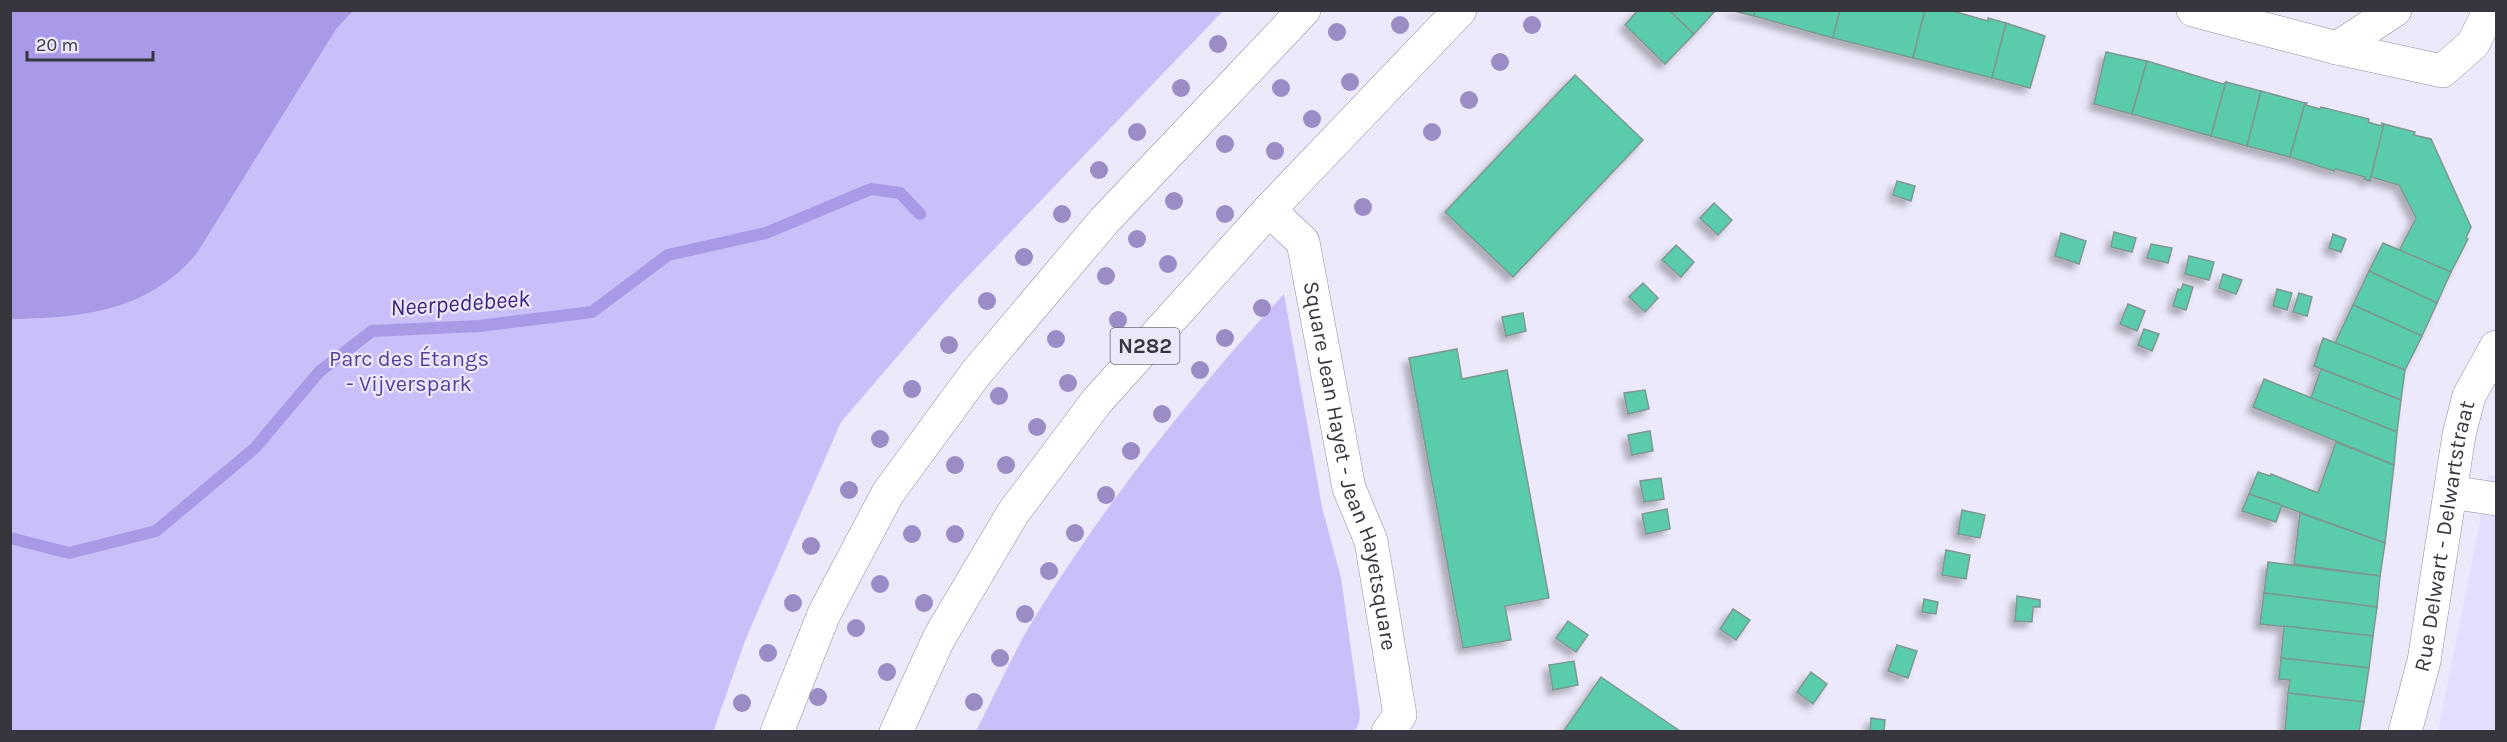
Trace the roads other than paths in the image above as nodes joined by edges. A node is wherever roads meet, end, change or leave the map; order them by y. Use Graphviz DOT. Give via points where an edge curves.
graph roads {
  1 [pos="1304,10"];
  2 [pos="1460,10"];
  3 [pos="2193,10"];
  4 [pos="2395,10"];
  5 [pos="2490,10"];
  6 [pos="2337,48"];
  7 [pos="1269,210"];
  8 [pos="2496,347"];
  9 [pos="2451,492"];
  10 [pos="2496,499"];
  11 [pos="777,732"];
  12 [pos="896,732"];
  13 [pos="1388,732"];
  14 [pos="2404,732"];
  1 -- 11 [label="main road" via="1104,221 976,372 888,493 824,615"];
  2 -- 7 [label="main road, N282"];
  3 -- 6 [label="main road"];
  4 -- 6 [label="main road"];
  5 -- 6 [label="main road" via="2474,44 2442,71"];
  7 -- 12 [label="main road, N282" via="1097,401 1013,513 939,638"];
  7 -- 13 [label="main road, Square Jean Hayet - Jean Hayetsquare" via="1303,242 1349,488 1371,541 1400,715"];
  8 -- 9 [label="main road, Rue Delwart - Delwartstraat" via="2469,396"];
  9 -- 10 [label="main road"];
  9 -- 14 [label="main road, Rue Delwart - Delwartstraat" via="2424,660"];
}
